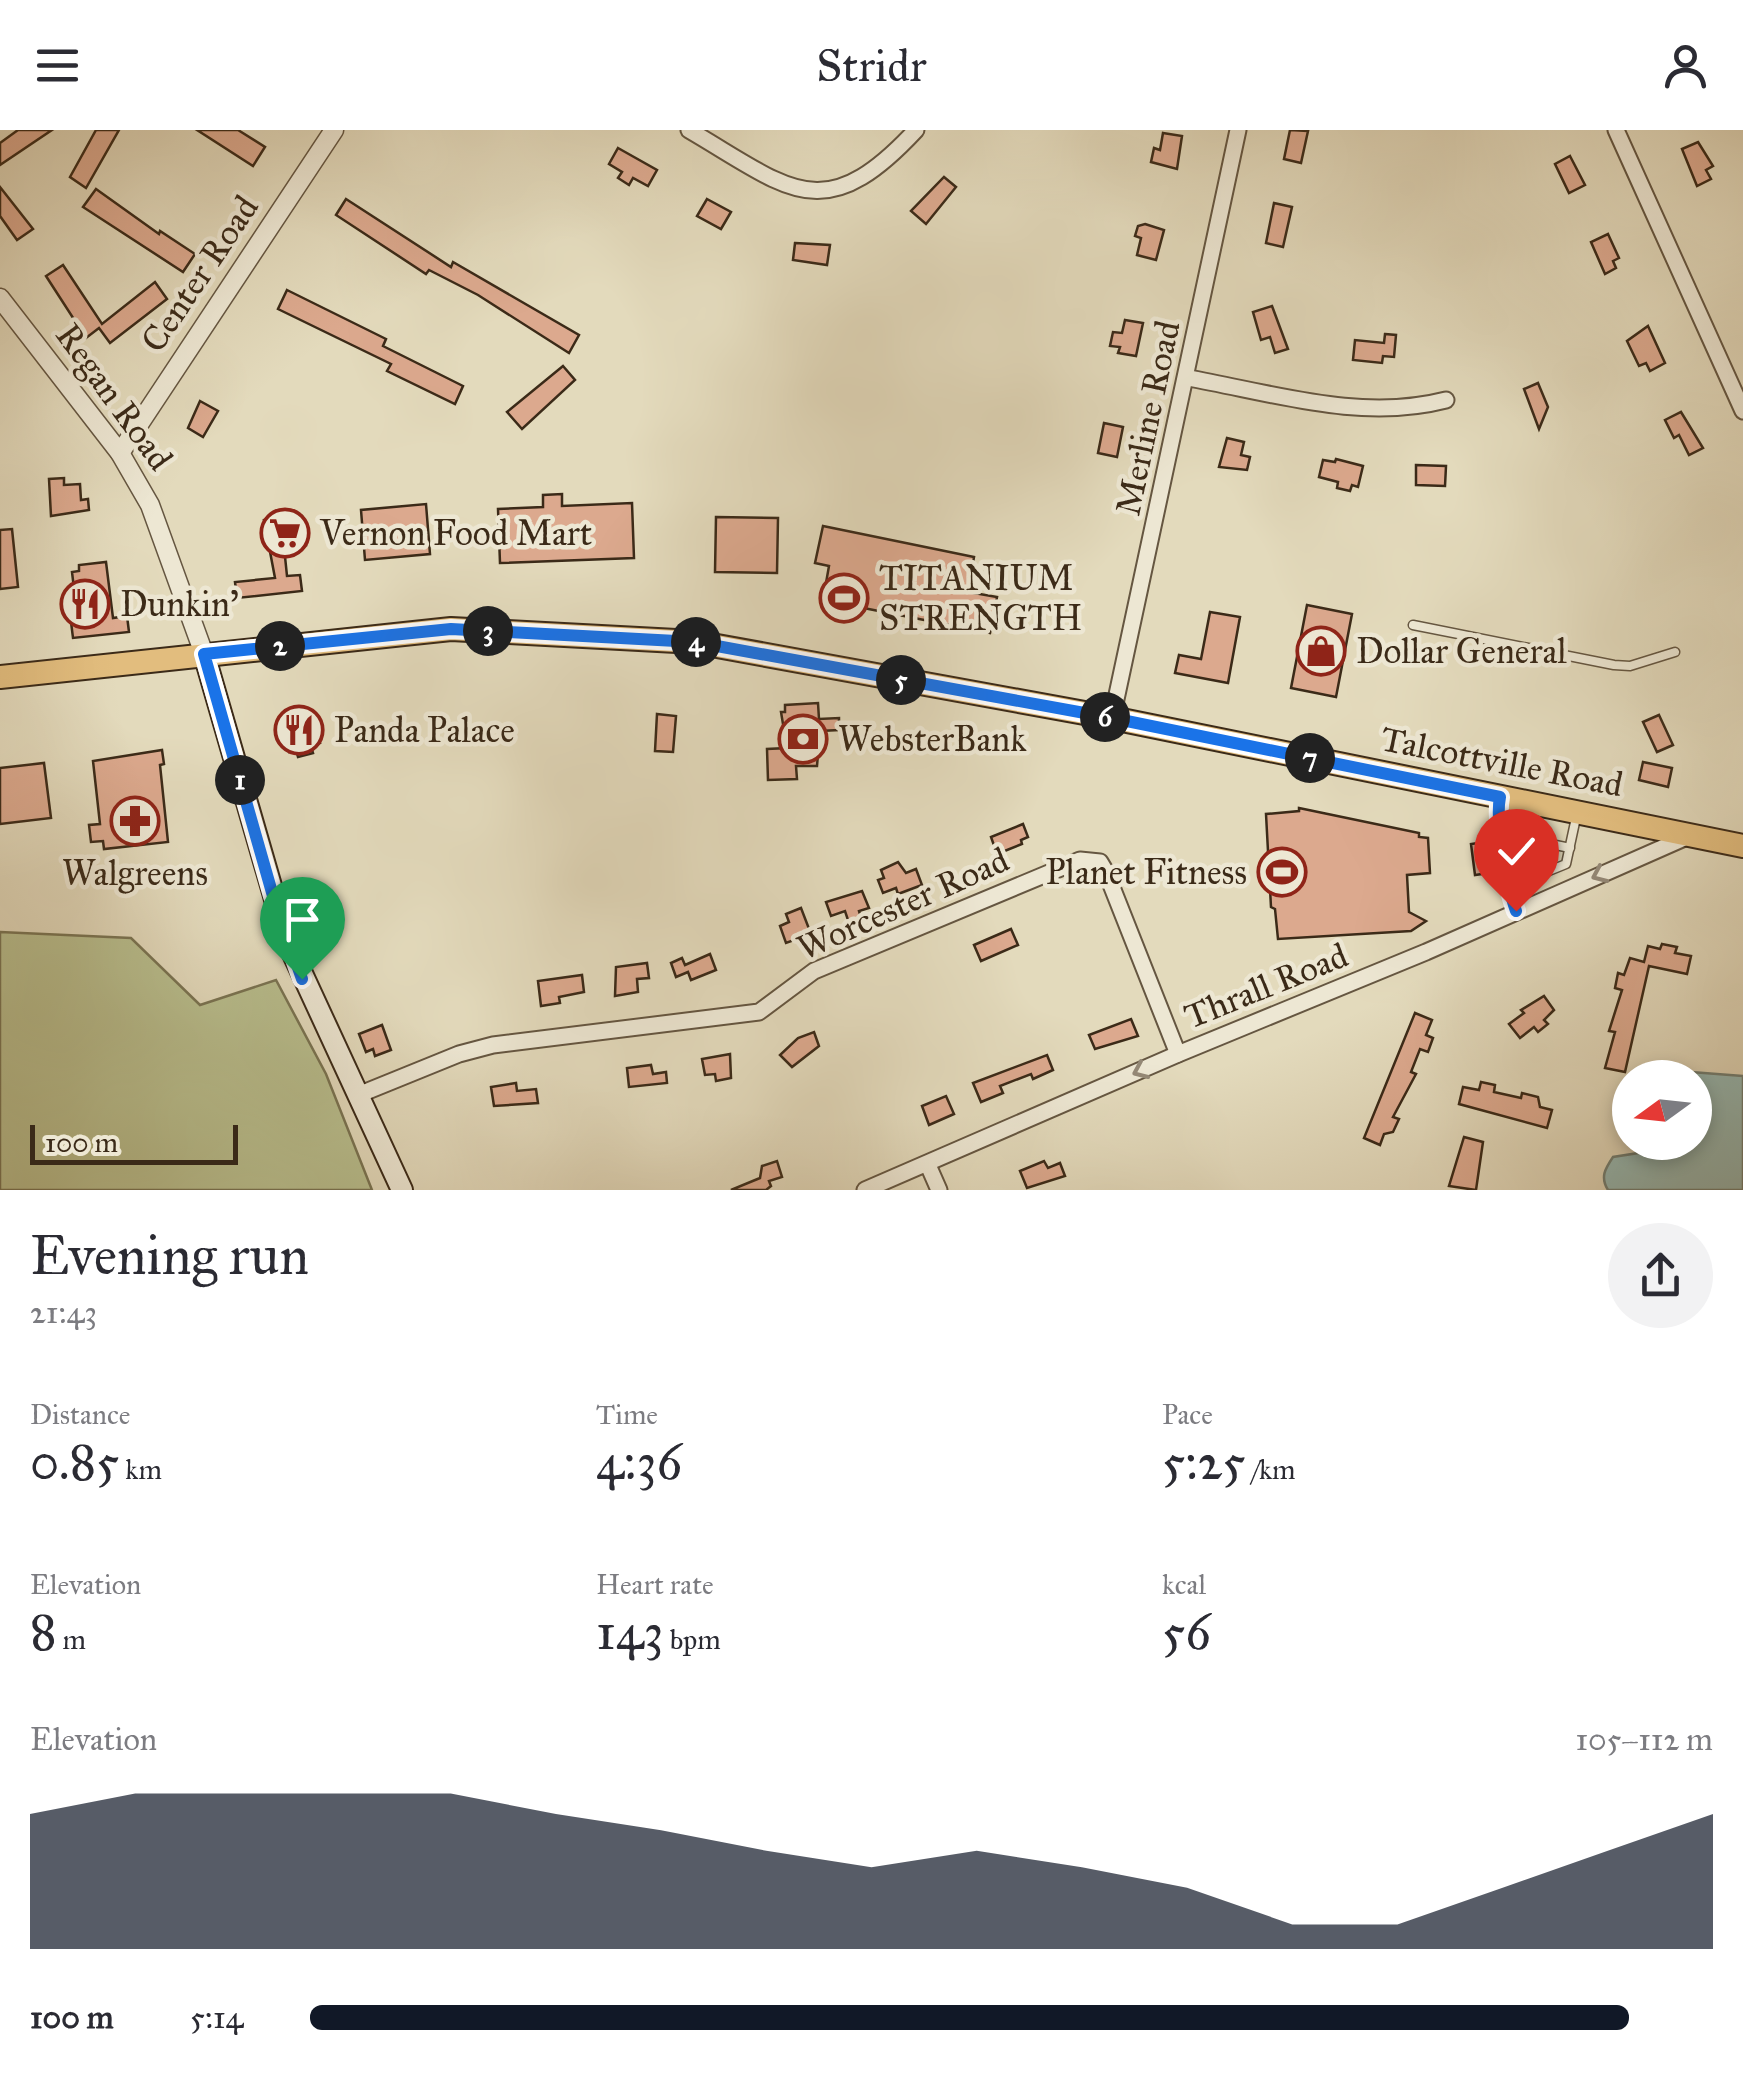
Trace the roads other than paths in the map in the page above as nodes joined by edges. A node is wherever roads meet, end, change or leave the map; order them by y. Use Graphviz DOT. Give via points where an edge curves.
graph roads {
  1 [pos="334,130"];
  2 [pos="689,130"];
  3 [pos="916,130"];
  4 [pos="1238,130"];
  5 [pos="1616,130"];
  6 [pos="0,298"];
  7 [pos="1743,363"];
  8 [pos="1726,372"];
  9 [pos="1188,378"];
  10 [pos="1446,400"];
  11 [pos="1743,411"];
  12 [pos="120,452"];
  13 [pos="1413,625"];
  14 [pos="1675,652"];
  15 [pos="204,654"];
  16 [pos="0,677"];
  17 [pos="1112,718"];
  18 [pos="1500,797"];
  19 [pos="1577,813"];
  20 [pos="1503,834"];
  21 [pos="1688,836"];
  22 [pos="1743,846"];
  23 [pos="1570,848"];
  24 [pos="1508,888"];
  25 [pos="1516,911"];
  26 [pos="1178,1054"];
  27 [pos="358,1095"];
  28 [pos="928,1165"];
  29 [pos="402,1190"];
  30 [pos="865,1190"];
  31 [pos="939,1190"];
  1 -- 12 [label="street, Center Road"];
  2 -- 3 [label="street" via="780,184 811,191 840,190 864,178"];
  4 -- 9 [label="street, Merline Road"];
  5 -- 8 [label="street"];
  6 -- 12 [label="street, Regan Road"];
  7 -- 8 [label="street"];
  8 -- 11 [label="street"];
  9 -- 10 [label="street" via="1362,410"];
  9 -- 17 [label="street, Merline Road"];
  12 -- 15 [label="street, Regan Road" via="150,505"];
  13 -- 14 [label="lane" via="1614,666"];
  15 -- 16 [label="main road, Talcottville Road"];
  15 -- 17 [label="main road, Talcottville Road" via="451,629 695,642"];
  15 -- 27 [label="main road" via="287,941"];
  17 -- 18 [label="main road, Talcottville Road"];
  18 -- 19 [label="main road, Talcottville Road"];
  18 -- 20 [label="lane"];
  19 -- 21 [label="main road, Talcottville Road"];
  19 -- 23 [label="lane"];
  20 -- 23 [label="lane"];
  20 -- 24 [label="lane"];
  21 -- 22 [label="main road, Talcottville Road"];
  21 -- 25 [label="street, Thrall Road, one-way"];
  23 -- 24 [label="lane" via="1566,864"];
  24 -- 25 [label="lane"];
  25 -- 26 [label="street, Thrall Road"];
  26 -- 27 [label="street, Worcester Road" via="1106,872 1100,862 1080,860 814,971 758,1012 493,1045"];
  26 -- 28 [label="street, Thrall Road, one-way"];
  27 -- 29 [label="main road"];
  28 -- 30 [label="street, Thrall Road"];
  28 -- 31 [label="street"];
}
